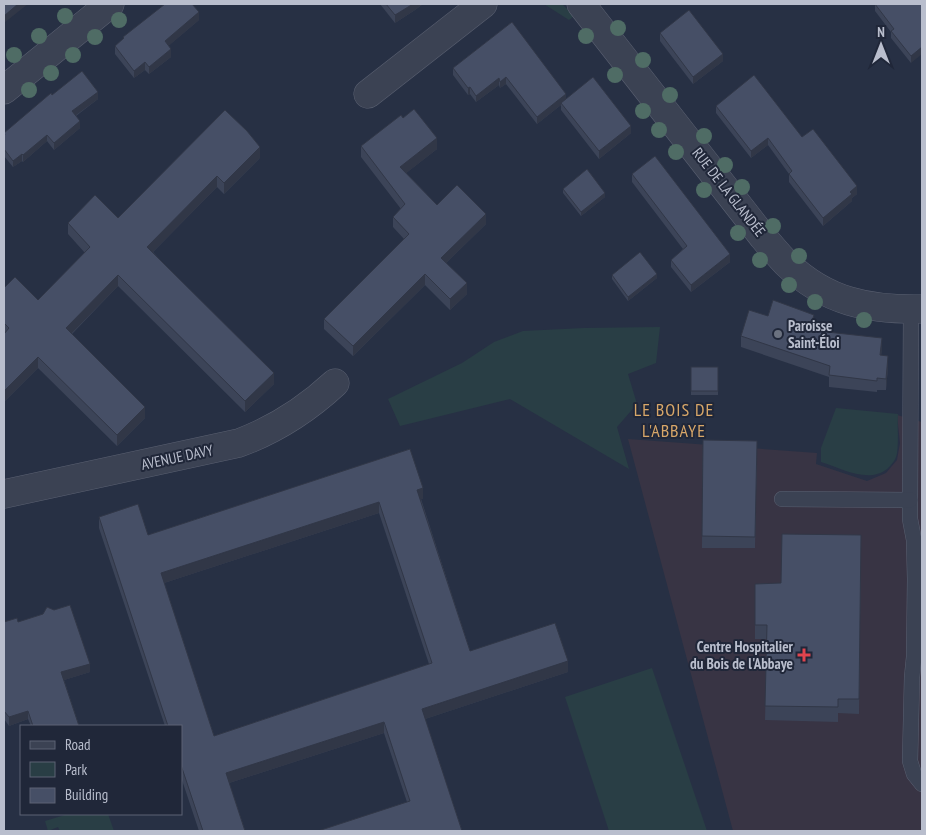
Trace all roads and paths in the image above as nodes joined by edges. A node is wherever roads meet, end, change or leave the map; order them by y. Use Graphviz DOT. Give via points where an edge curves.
graph roads {
  1 [pos="110,4"];
  2 [pos="483,4"];
  3 [pos="581,4"];
  4 [pos="4,90"];
  5 [pos="368,94"];
  6 [pos="916,310"];
  7 [pos="335,383"];
  8 [pos="916,463"];
  9 [pos="4,494"];
  10 [pos="782,499"];
  11 [pos="910,500"];
  12 [pos="922,784"];
  1 -- 4 [label="street"];
  2 -- 5 [label="street"];
  3 -- 6 [label="street, RUE DE LA GLANDÉE" via="785,263 807,281 843,299 874,308"];
  6 -- 8 [label="lane"];
  7 -- 9 [label="street, AVENUE DAVY" via="300,412 239,444"];
  8 -- 11 [label="lane"];
  10 -- 11 [label="lane"];
  11 -- 12 [label="lane" via="915,578 910,761"];
}
